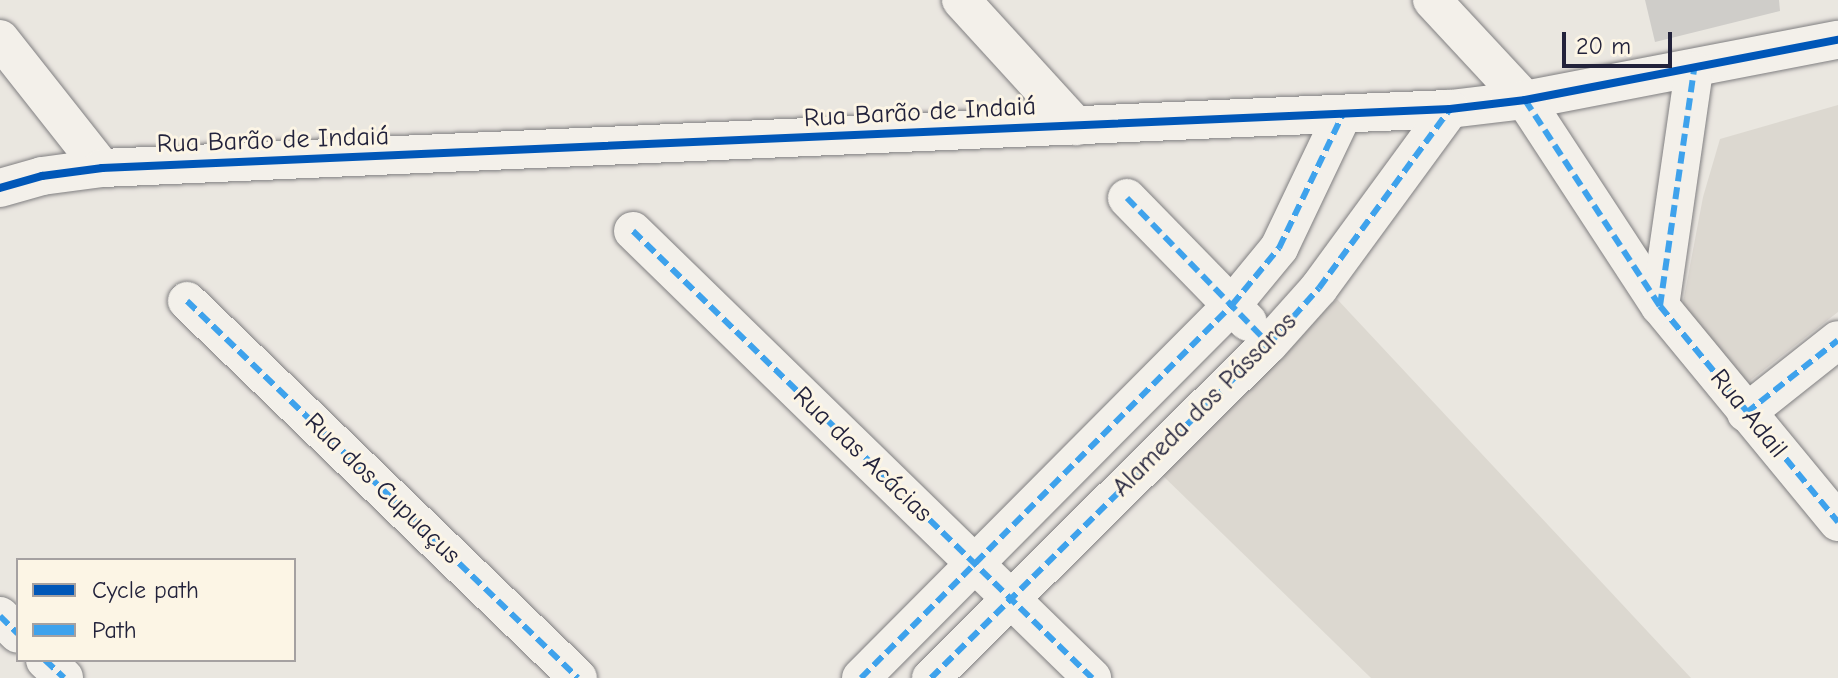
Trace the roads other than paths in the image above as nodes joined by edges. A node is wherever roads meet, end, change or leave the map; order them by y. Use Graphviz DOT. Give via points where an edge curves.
graph roads {
  1 [pos="961,0"];
  2 [pos="1432,0"];
  3 [pos="0,39"];
  4 [pos="1838,40"];
  5 [pos="1694,70"];
  6 [pos="1525,100"];
  7 [pos="1450,109"];
  8 [pos="1343,114"];
  9 [pos="1076,126"];
  10 [pos="102,168"];
  11 [pos="0,188"];
  12 [pos="1127,198"];
  13 [pos="633,231"];
  14 [pos="187,301"];
  15 [pos="1232,305"];
  16 [pos="1660,306"];
  17 [pos="1838,340"];
  18 [pos="1269,344"];
  19 [pos="1746,413"];
  20 [pos="1838,522"];
  21 [pos="972,564"];
  22 [pos="1011,599"];
  23 [pos="0,616"];
  24 [pos="16,632"];
  25 [pos="47,662"];
  26 [pos="64,678"];
  27 [pos="578,678"];
  28 [pos="861,678"];
  29 [pos="931,678"];
  30 [pos="1092,678"];
  1 -- 9 [label="street"];
  2 -- 6 [label="street, Rua Adail"];
  3 -- 10 [label="street"];
  4 -- 5 [label="street, Rua Barão de Indaiá"];
  5 -- 6 [label="street, Rua Barão de Indaiá"];
  5 -- 16 [label="street"];
  6 -- 7 [label="street, Rua Barão de Indaiá"];
  6 -- 16 [label="street, Rua Adail"];
  7 -- 8 [label="street, Rua Barão de Indaiá"];
  7 -- 18 [label="street, Alameda dos Pássaros" via="1319,288"];
  8 -- 9 [label="street, Rua Barão de Indaiá"];
  8 -- 15 [label="street, Alameda dos Pássaros" via="1279,248"];
  9 -- 10 [label="street, Rua Barão de Indaiá"];
  10 -- 11 [label="street, Rua Barão de Indaiá"];
  12 -- 15 [label="street"];
  13 -- 21 [label="street, Rua das Acácias"];
  14 -- 27 [label="street, Rua dos Cupuaçus"];
  15 -- 18 [label="street"];
  15 -- 21 [label="street, Alameda dos Pássaros"];
  16 -- 19 [label="street, Rua Adail"];
  17 -- 19 [label="street"];
  18 -- 22 [label="street, Alameda dos Pássaros"];
  19 -- 20 [label="street, Rua Adail"];
  21 -- 22 [label="street, Rua das Acácias"];
  21 -- 28 [label="street, Alameda dos Pássaros"];
  22 -- 29 [label="street, Alameda dos Pássaros"];
  22 -- 30 [label="street, Rua das Acácias"];
  23 -- 24 [label="street"];
  25 -- 26 [label="street"];
}
